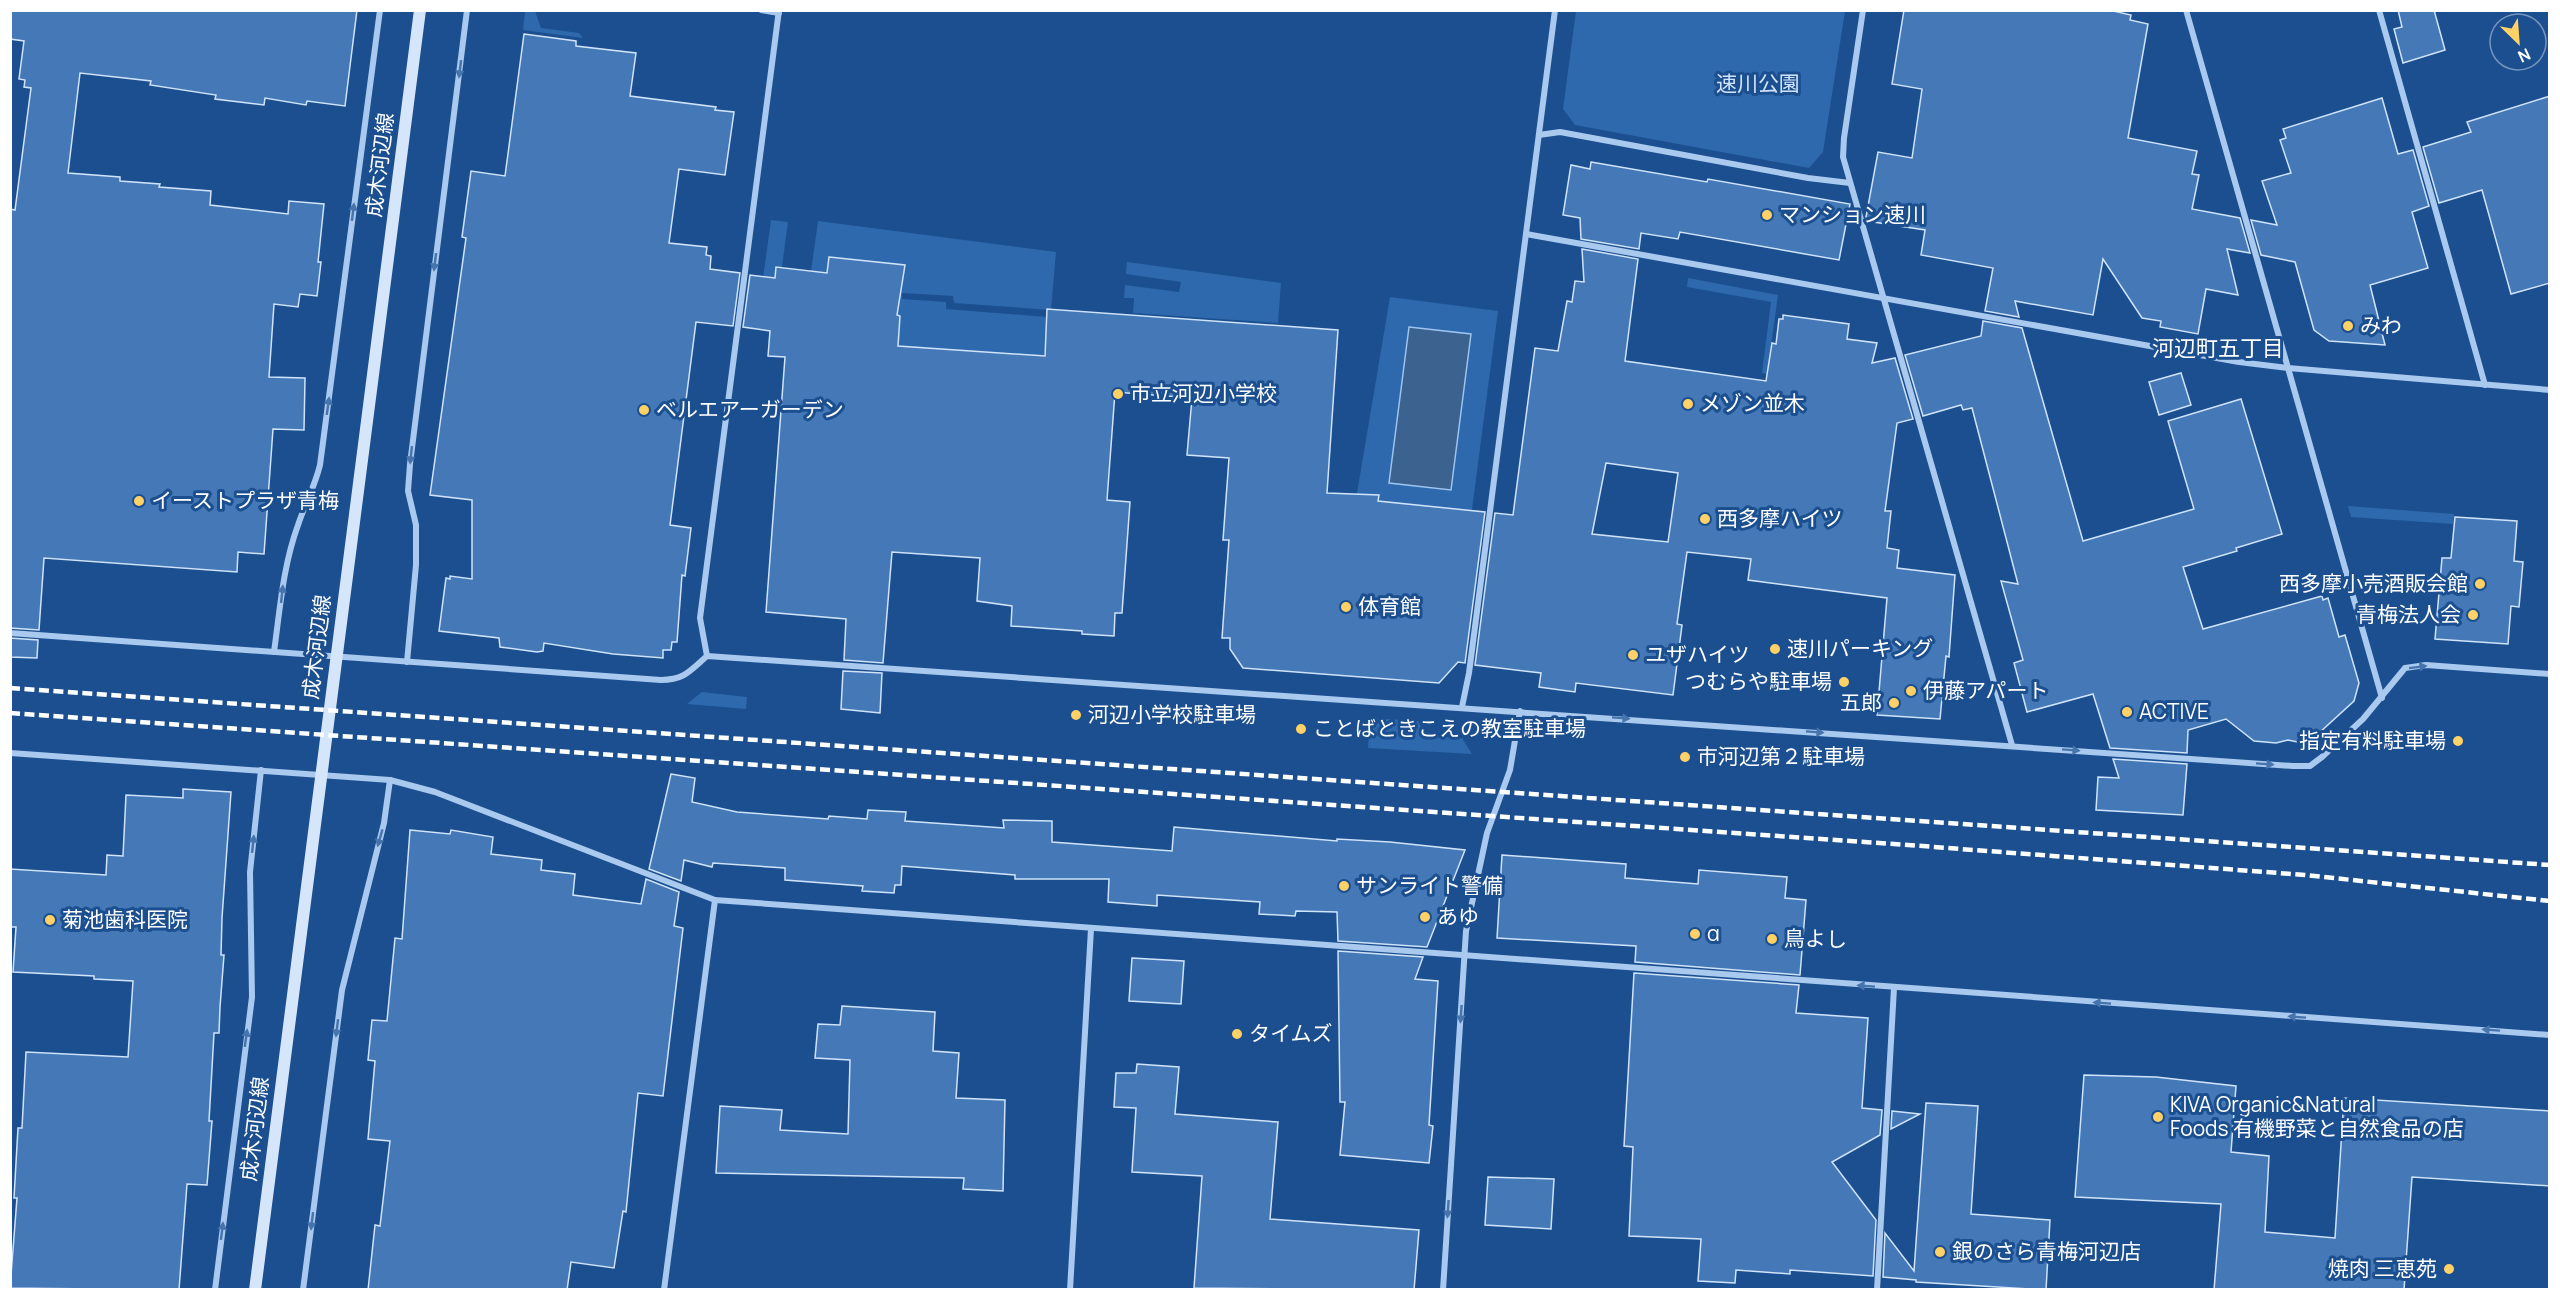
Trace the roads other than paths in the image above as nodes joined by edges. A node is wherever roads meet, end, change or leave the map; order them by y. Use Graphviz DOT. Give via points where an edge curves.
graph roads {
  1 [pos="380,10"];
  2 [pos="420,10"];
  3 [pos="467,10"];
  4 [pos="761,10"];
  5 [pos="1555,10"];
  6 [pos="1863,10"];
  7 [pos="2186,10"];
  8 [pos="2379,10"];
  9 [pos="779,12"];
  10 [pos="1539,135"];
  11 [pos="1850,183"];
  12 [pos="1526,234"];
  13 [pos="1883,298"];
  14 [pos="2288,368"];
  15 [pos="2485,386"];
  16 [pos="2550,390"];
  17 [pos="10,633"];
  18 [pos="274,652"];
  19 [pos="706,656"];
  20 [pos="407,662"];
  21 [pos="2550,674"];
  22 [pos="2382,698"];
  23 [pos="1462,707"];
  24 [pos="1520,711"];
  25 [pos="2012,746"];
  26 [pos="10,753"];
  27 [pos="261,770"];
  28 [pos="390,780"];
  29 [pos="715,900"];
  30 [pos="1091,929"];
  31 [pos="1465,956"];
  32 [pos="1894,988"];
  33 [pos="2550,1035"];
  34 [pos="215,1290"];
  35 [pos="255,1290"];
  36 [pos="303,1290"];
  37 [pos="664,1290"];
  38 [pos="1070,1290"];
  39 [pos="1443,1290"];
  40 [pos="1877,1290"];
  18 -- 1 [label="street, one-way" via="283,578 320,465"];
  2 -- 35 [label="main road, 成木河辺線"];
  3 -- 20 [label="street, one-way" via="410,464 408,491 416,525 416,565"];
  4 -- 9 [label="street"];
  5 -- 10 [label="street"];
  6 -- 11 [label="street" via="1844,138 1843,157"];
  7 -- 14 [label="street"];
  8 -- 15 [label="street"];
  9 -- 19 [label="street" via="700,618"];
  10 -- 11 [label="street" via="1560,132"];
  10 -- 12 [label="street"];
  11 -- 13 [label="street"];
  12 -- 13 [label="street"];
  12 -- 23 [label="street"];
  13 -- 14 [label="street"];
  13 -- 25 [label="street"];
  14 -- 15 [label="street"];
  14 -- 22 [label="street"];
  15 -- 16 [label="street"];
  17 -- 18 [label="street"];
  18 -- 20 [label="street"];
  19 -- 20 [label="street" via="676,680"];
  19 -- 23 [label="street"];
  22 -- 21 [label="street, one-way" via="2405,668 2426,665"];
  25 -- 22 [label="street, one-way" via="2310,766"];
  23 -- 24 [label="street"];
  24 -- 25 [label="street, one-way"];
  24 -- 31 [label="street" via="1510,770 1487,833 1466,931"];
  26 -- 27 [label="street"];
  27 -- 28 [label="street"];
  34 -- 27 [label="street, one-way" via="252,997 250,872"];
  28 -- 29 [label="street" via="435,792"];
  28 -- 36 [label="street, one-way" via="384,823 342,990"];
  29 -- 30 [label="street"];
  29 -- 37 [label="street"];
  30 -- 31 [label="street"];
  30 -- 38 [label="street"];
  32 -- 31 [label="street, one-way"];
  31 -- 39 [label="street, one-way"];
  33 -- 32 [label="street, one-way"];
  32 -- 40 [label="street"];
}
